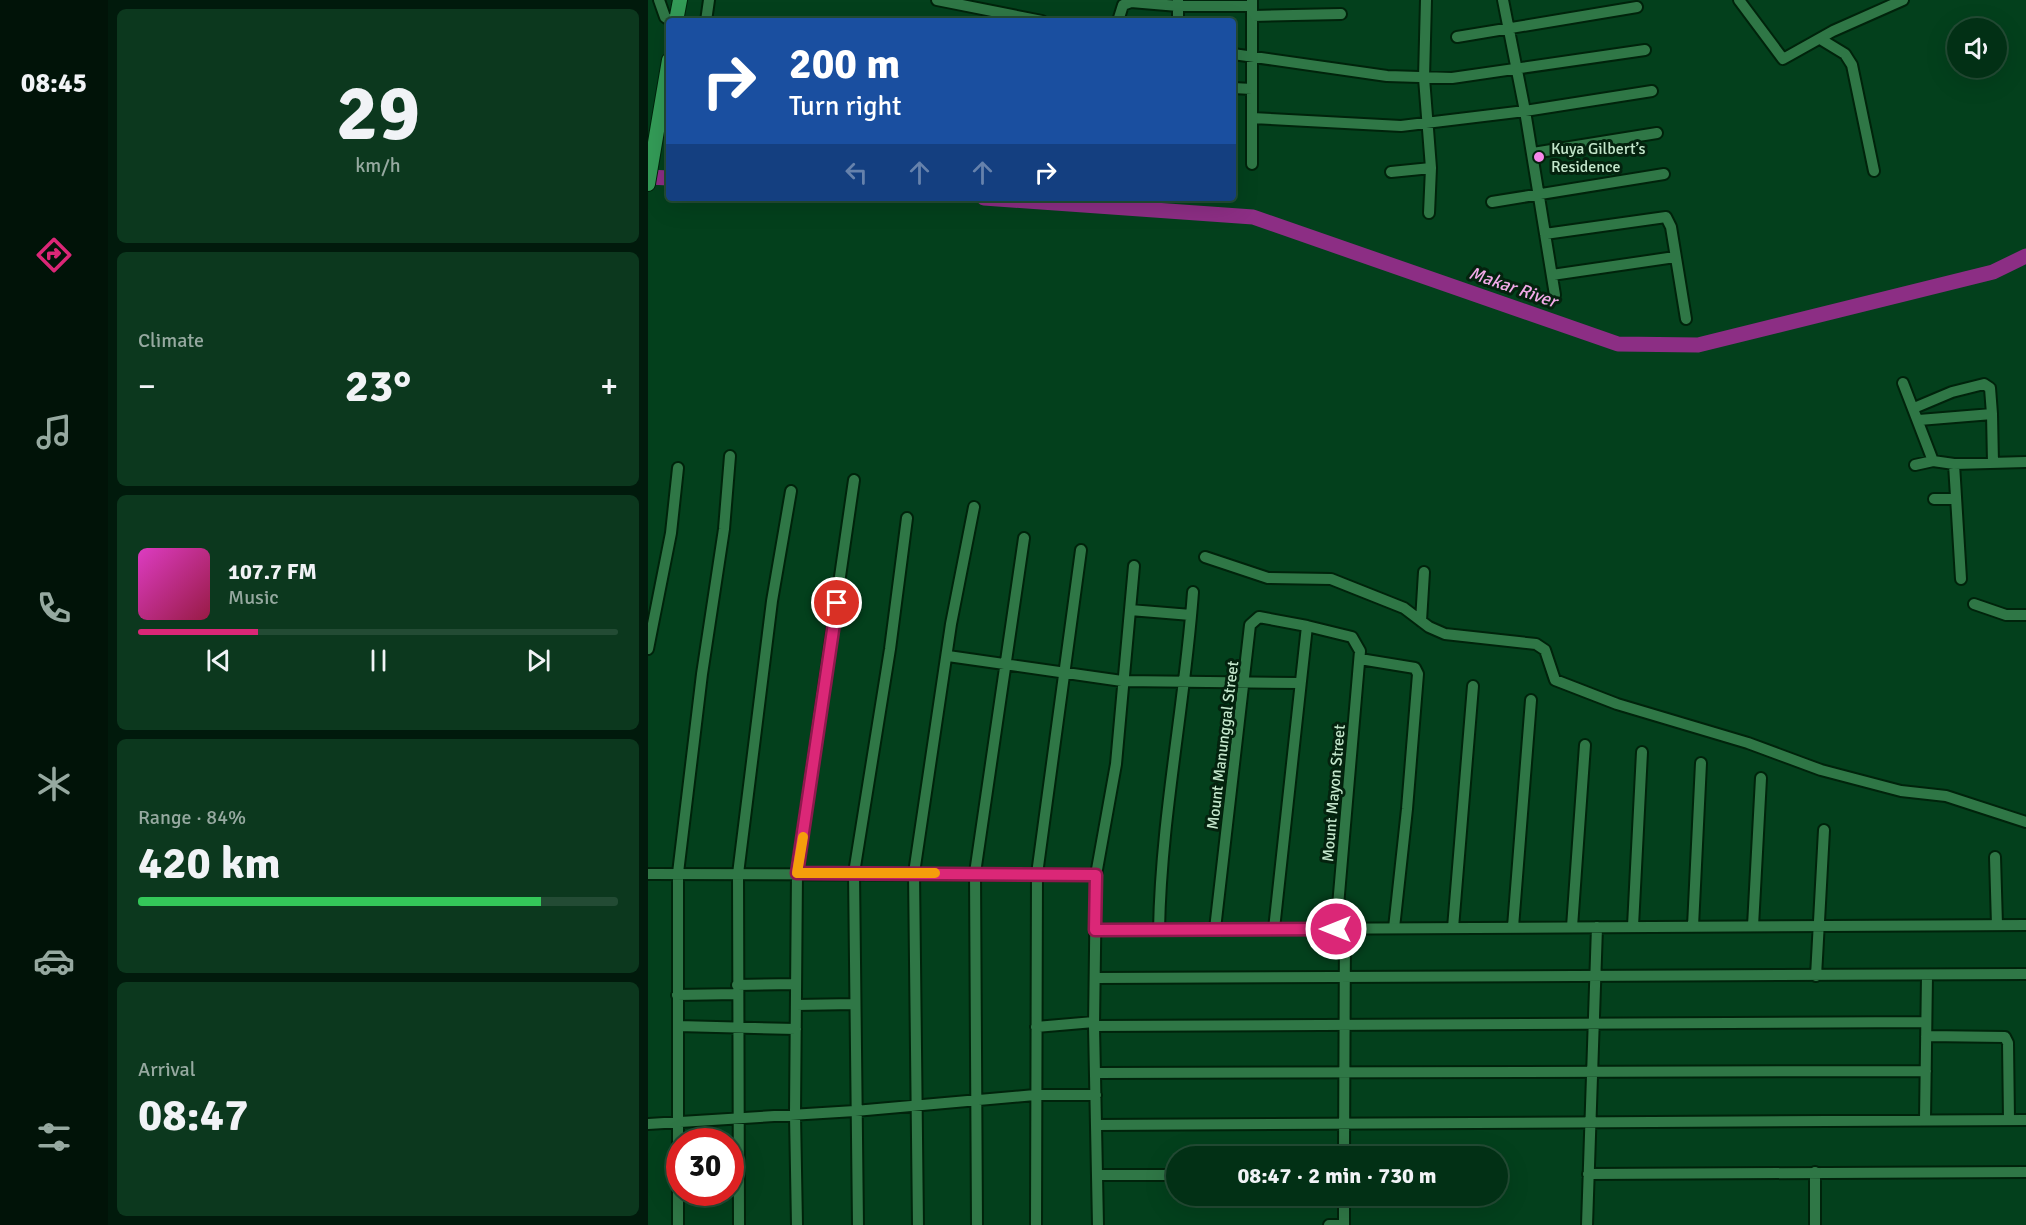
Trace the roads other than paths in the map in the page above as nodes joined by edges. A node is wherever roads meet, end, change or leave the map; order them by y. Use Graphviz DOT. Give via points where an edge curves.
graph roads {
  1 [pos="659,0"];
  2 [pos="680,0"];
  3 [pos="709,0"];
  4 [pos="937,0"];
  5 [pos="1426,0"];
  6 [pos="1503,0"];
  7 [pos="1740,0"];
  8 [pos="1903,0"];
  9 [pos="1178,3"];
  10 [pos="986,4"];
  11 [pos="1253,7"];
  12 [pos="1637,7"];
  13 [pos="1341,14"];
  14 [pos="666,18"];
  15 [pos="677,18"];
  16 [pos="709,18"];
  17 [pos="1032,18"];
  18 [pos="1119,18"];
  19 [pos="1510,28"];
  20 [pos="1457,37"];
  21 [pos="1822,40"];
  22 [pos="1645,51"];
  23 [pos="1236,54"];
  24 [pos="1252,57"];
  25 [pos="1518,70"];
  26 [pos="666,78"];
  27 [pos="1424,78"];
  28 [pos="1236,88"];
  29 [pos="1252,89"];
  30 [pos="1652,92"];
  31 [pos="1525,111"];
  32 [pos="1252,118"];
  33 [pos="1426,125"];
  34 [pos="1657,133"];
  35 [pos="1533,153"];
  36 [pos="1252,164"];
  37 [pos="1431,168"];
  38 [pos="1874,171"];
  39 [pos="1391,172"];
  40 [pos="1664,174"];
  41 [pos="648,184"];
  42 [pos="1538,193"];
  43 [pos="1492,202"];
  44 [pos="1429,213"];
  45 [pos="1545,234"];
  46 [pos="1675,257"];
  47 [pos="1552,275"];
  48 [pos="1554,295"];
  49 [pos="1686,319"];
  50 [pos="1903,382"];
  51 [pos="1914,408"];
  52 [pos="1992,414"];
  53 [pos="1919,420"];
  54 [pos="730,456"];
  55 [pos="1933,461"];
  56 [pos="1993,462"];
  57 [pos="2026,462"];
  58 [pos="1954,464"];
  59 [pos="1915,465"];
  60 [pos="678,468"];
  61 [pos="854,480"];
  62 [pos="791,491"];
  63 [pos="1956,499"];
  64 [pos="1934,500"];
  65 [pos="974,507"];
  66 [pos="907,518"];
  67 [pos="1024,538"];
  68 [pos="1081,550"];
  69 [pos="1205,557"];
  70 [pos="1134,566"];
  71 [pos="1424,572"];
  72 [pos="1961,579"];
  73 [pos="1192,592"];
  74 [pos="1974,604"];
  75 [pos="1130,610"];
  76 [pos="1191,615"];
  77 [pos="2026,615"];
  78 [pos="1421,621"];
  79 [pos="1308,626"];
  80 [pos="648,649"];
  81 [pos="948,656"];
  82 [pos="1360,658"];
  83 [pos="1005,664"];
  84 [pos="1062,672"];
  85 [pos="1122,681"];
  86 [pos="1244,682"];
  87 [pos="1185,683"];
  88 [pos="1299,683"];
  89 [pos="1473,686"];
  90 [pos="1531,700"];
  91 [pos="1585,745"];
  92 [pos="1642,752"];
  93 [pos="1701,763"];
  94 [pos="1761,778"];
  95 [pos="2026,822"];
  96 [pos="1824,830"];
  97 [pos="1995,857"];
  98 [pos="678,873"];
  99 [pos="797,873"];
  100 [pos="854,873"];
  101 [pos="914,873"];
  102 [pos="975,873"];
  103 [pos="648,874"];
  104 [pos="738,874"];
  105 [pos="1037,874"];
  106 [pos="1096,875"];
  107 [pos="1997,925"];
  108 [pos="2026,925"];
  109 [pos="1633,926"];
  110 [pos="1693,926"];
  111 [pos="1753,926"];
  112 [pos="1818,926"];
  113 [pos="1513,927"];
  114 [pos="1572,927"];
  115 [pos="1597,927"];
  116 [pos="1394,928"];
  117 [pos="1453,928"];
  118 [pos="1215,929"];
  119 [pos="1274,929"];
  120 [pos="1340,929"];
  121 [pos="1095,930"];
  122 [pos="1159,930"];
  123 [pos="2026,974"];
  124 [pos="1595,976"];
  125 [pos="1816,976"];
  126 [pos="1927,976"];
  127 [pos="1095,978"];
  128 [pos="1345,978"];
  129 [pos="796,984"];
  130 [pos="737,989"];
  131 [pos="677,995"];
  132 [pos="854,1004"];
  133 [pos="796,1005"];
  134 [pos="1926,1022"];
  135 [pos="1095,1024"];
  136 [pos="1345,1025"];
  137 [pos="1593,1025"];
  138 [pos="678,1026"];
  139 [pos="737,1027"];
  140 [pos="1036,1027"];
  141 [pos="796,1029"];
  142 [pos="1926,1036"];
  143 [pos="1926,1071"];
  144 [pos="1590,1072"];
  145 [pos="1096,1073"];
  146 [pos="1345,1073"];
  147 [pos="1035,1095"];
  148 [pos="1096,1095"];
  149 [pos="975,1100"];
  150 [pos="917,1104"];
  151 [pos="855,1111"];
  152 [pos="795,1115"];
  153 [pos="737,1118"];
  154 [pos="1925,1120"];
  155 [pos="2009,1120"];
  156 [pos="2026,1120"];
  157 [pos="677,1122"];
  158 [pos="1590,1122"];
  159 [pos="1345,1123"];
  160 [pos="648,1124"];
  161 [pos="1096,1125"];
  162 [pos="1344,1146"];
  163 [pos="1815,1172"];
  164 [pos="2026,1172"];
  165 [pos="1588,1174"];
  166 [pos="1097,1175"];
  167 [pos="1166,1175"];
  168 [pos="1344,1206"];
  169 [pos="678,1225"];
  170 [pos="739,1225"];
  171 [pos="797,1225"];
  172 [pos="858,1225"];
  173 [pos="918,1225"];
  174 [pos="977,1225"];
  175 [pos="1036,1225"];
  176 [pos="1098,1225"];
  177 [pos="1329,1225"];
  178 [pos="1344,1225"];
  179 [pos="1587,1225"];
  180 [pos="1815,1225"];
  1 -- 14 [label="street"];
  2 -- 15 [label="main road"];
  3 -- 16 [label="street"];
  4 -- 10 [label="street"];
  5 -- 27 [label="street"];
  6 -- 19 [label="street"];
  7 -- 21 [label="street" via="1783,59"];
  8 -- 21 [label="street" via="1833,31"];
  9 -- 11 [label="street"];
  9 -- 18 [label="street" via="1126,3"];
  10 -- 17 [label="street"];
  11 -- 13 [label="street"];
  11 -- 24 [label="street"];
  12 -- 19 [label="street"];
  19 -- 20 [label="street"];
  19 -- 25 [label="street"];
  21 -- 38 [label="street" via="1845,54 1852,65"];
  22 -- 25 [label="street"];
  23 -- 24 [label="street"];
  24 -- 27 [label="street"];
  24 -- 29 [label="street"];
  25 -- 27 [label="street"];
  25 -- 31 [label="street"];
  26 -- 41 [label="main road"];
  27 -- 33 [label="street"];
  28 -- 29 [label="street"];
  29 -- 32 [label="street"];
  30 -- 31 [label="street"];
  31 -- 33 [label="street"];
  31 -- 35 [label="street"];
  32 -- 33 [label="street"];
  32 -- 36 [label="street"];
  33 -- 37 [label="street"];
  34 -- 35 [label="street"];
  35 -- 42 [label="street"];
  37 -- 39 [label="street"];
  37 -- 44 [label="street"];
  40 -- 42 [label="street"];
  42 -- 43 [label="street"];
  42 -- 45 [label="street"];
  45 -- 46 [label="street" via="1664,216 1671,227"];
  45 -- 47 [label="street"];
  46 -- 47 [label="street"];
  46 -- 49 [label="street"];
  47 -- 48 [label="street"];
  50 -- 51 [label="street"];
  51 -- 52 [label="street" via="1984,384 1990,388"];
  51 -- 53 [label="street"];
  52 -- 53 [label="street"];
  52 -- 56 [label="street"];
  53 -- 55 [label="street"];
  54 -- 98 [label="street" via="724,529"];
  55 -- 58 [label="street"];
  55 -- 59 [label="street"];
  56 -- 57 [label="street"];
  56 -- 58 [label="street"];
  58 -- 63 [label="street"];
  60 -- 80 [label="street" via="671,533"];
  61 -- 99 [label="street"];
  62 -- 104 [label="street" via="772,601"];
  63 -- 64 [label="street"];
  63 -- 72 [label="street"];
  65 -- 81 [label="street"];
  66 -- 100 [label="street"];
  67 -- 83 [label="street"];
  68 -- 84 [label="street"];
  69 -- 78 [label="street" via="1268,578 1331,579 1404,608"];
  70 -- 75 [label="street"];
  71 -- 78 [label="street"];
  73 -- 76 [label="street"];
  74 -- 77 [label="street" via="2006,615"];
  75 -- 76 [label="street"];
  75 -- 85 [label="street"];
  76 -- 87 [label="street"];
  78 -- 95 [label="street" via="1445,634 1536,644 1545,650 1555,680 1617,704 1748,743 1821,770 1901,791 1946,796"];
  79 -- 82 [label="street" via="1352,637 1359,645"];
  79 -- 86 [label="street, Mount Manunggal Street" via="1259,617 1252,621"];
  79 -- 88 [label="street"];
  81 -- 83 [label="street"];
  81 -- 101 [label="street"];
  82 -- 116 [label="street" via="1415,668 1418,674"];
  82 -- 120 [label="street, Mount Mayon Street"];
  83 -- 84 [label="street"];
  83 -- 102 [label="street"];
  84 -- 85 [label="street"];
  84 -- 105 [label="street"];
  85 -- 87 [label="street"];
  85 -- 106 [label="street" via="1112,796"];
  86 -- 87 [label="street"];
  86 -- 88 [label="street"];
  86 -- 118 [label="street, Mount Manunggal Street"];
  87 -- 122 [label="street" via="1163,856"];
  88 -- 119 [label="street"];
  89 -- 117 [label="street"];
  90 -- 113 [label="street"];
  91 -- 114 [label="street"];
  92 -- 109 [label="street"];
  93 -- 110 [label="street"];
  94 -- 111 [label="street"];
  96 -- 112 [label="street"];
  97 -- 107 [label="street"];
  98 -- 103 [label="street"];
  98 -- 104 [label="street"];
  98 -- 131 [label="street"];
  99 -- 100 [label="street"];
  99 -- 104 [label="street"];
  99 -- 129 [label="street"];
  100 -- 101 [label="street"];
  100 -- 132 [label="street"];
  101 -- 102 [label="street"];
  101 -- 150 [label="street"];
  102 -- 105 [label="street"];
  102 -- 149 [label="street"];
  104 -- 130 [label="street"];
  105 -- 106 [label="street"];
  105 -- 140 [label="street"];
  106 -- 121 [label="street"];
  107 -- 108 [label="street"];
  107 -- 112 [label="street"];
  109 -- 110 [label="street"];
  109 -- 115 [label="street"];
  110 -- 111 [label="street"];
  111 -- 112 [label="street"];
  112 -- 125 [label="street"];
  113 -- 114 [label="street"];
  113 -- 117 [label="street"];
  114 -- 115 [label="street"];
  115 -- 124 [label="street"];
  116 -- 117 [label="street"];
  116 -- 120 [label="street"];
  118 -- 119 [label="street"];
  118 -- 122 [label="street"];
  119 -- 120 [label="street"];
  120 -- 128 [label="street, Mount Mayon Street"];
  121 -- 122 [label="street"];
  121 -- 127 [label="street"];
  123 -- 126 [label="street"];
  124 -- 125 [label="street"];
  124 -- 128 [label="street"];
  124 -- 137 [label="street"];
  125 -- 126 [label="street"];
  126 -- 134 [label="street"];
  127 -- 128 [label="street"];
  127 -- 135 [label="street"];
  128 -- 136 [label="street, Mount Mayon Street"];
  129 -- 130 [label="street"];
  129 -- 133 [label="street"];
  130 -- 131 [label="street"];
  130 -- 139 [label="street"];
  131 -- 138 [label="street"];
  132 -- 133 [label="street"];
  132 -- 151 [label="street"];
  133 -- 141 [label="street"];
  134 -- 137 [label="street"];
  134 -- 142 [label="street"];
  135 -- 136 [label="street"];
  135 -- 140 [label="street"];
  135 -- 145 [label="street"];
  136 -- 137 [label="street"];
  136 -- 146 [label="street, Mount Mayon Street"];
  137 -- 144 [label="street"];
  138 -- 139 [label="street"];
  138 -- 157 [label="street"];
  139 -- 141 [label="street"];
  139 -- 153 [label="street"];
  140 -- 147 [label="street"];
  141 -- 152 [label="street"];
  142 -- 143 [label="street"];
  142 -- 155 [label="street" via="2005,1037"];
  143 -- 144 [label="street"];
  143 -- 154 [label="street"];
  144 -- 146 [label="street"];
  144 -- 158 [label="street"];
  145 -- 146 [label="street"];
  145 -- 148 [label="street"];
  146 -- 159 [label="street, Mount Mayon Street"];
  147 -- 148 [label="street"];
  147 -- 149 [label="street"];
  147 -- 175 [label="street"];
  148 -- 161 [label="street"];
  149 -- 150 [label="street"];
  149 -- 174 [label="street"];
  150 -- 151 [label="street"];
  150 -- 173 [label="street"];
  151 -- 152 [label="street"];
  151 -- 172 [label="street"];
  152 -- 153 [label="street"];
  152 -- 171 [label="street"];
  153 -- 157 [label="street"];
  153 -- 170 [label="street"];
  154 -- 155 [label="street"];
  154 -- 158 [label="street"];
  155 -- 156 [label="street"];
  157 -- 160 [label="street"];
  157 -- 169 [label="street"];
  158 -- 159 [label="street"];
  158 -- 165 [label="street"];
  159 -- 161 [label="street"];
  159 -- 162 [label="street, Mount Mayon Street"];
  161 -- 166 [label="street"];
  163 -- 164 [label="street"];
  163 -- 165 [label="street"];
  163 -- 180 [label="street"];
  165 -- 179 [label="street"];
  166 -- 167 [label="street"];
  166 -- 176 [label="street"];
  168 -- 178 [label="street"];
  177 -- 178 [label="street"];
}
